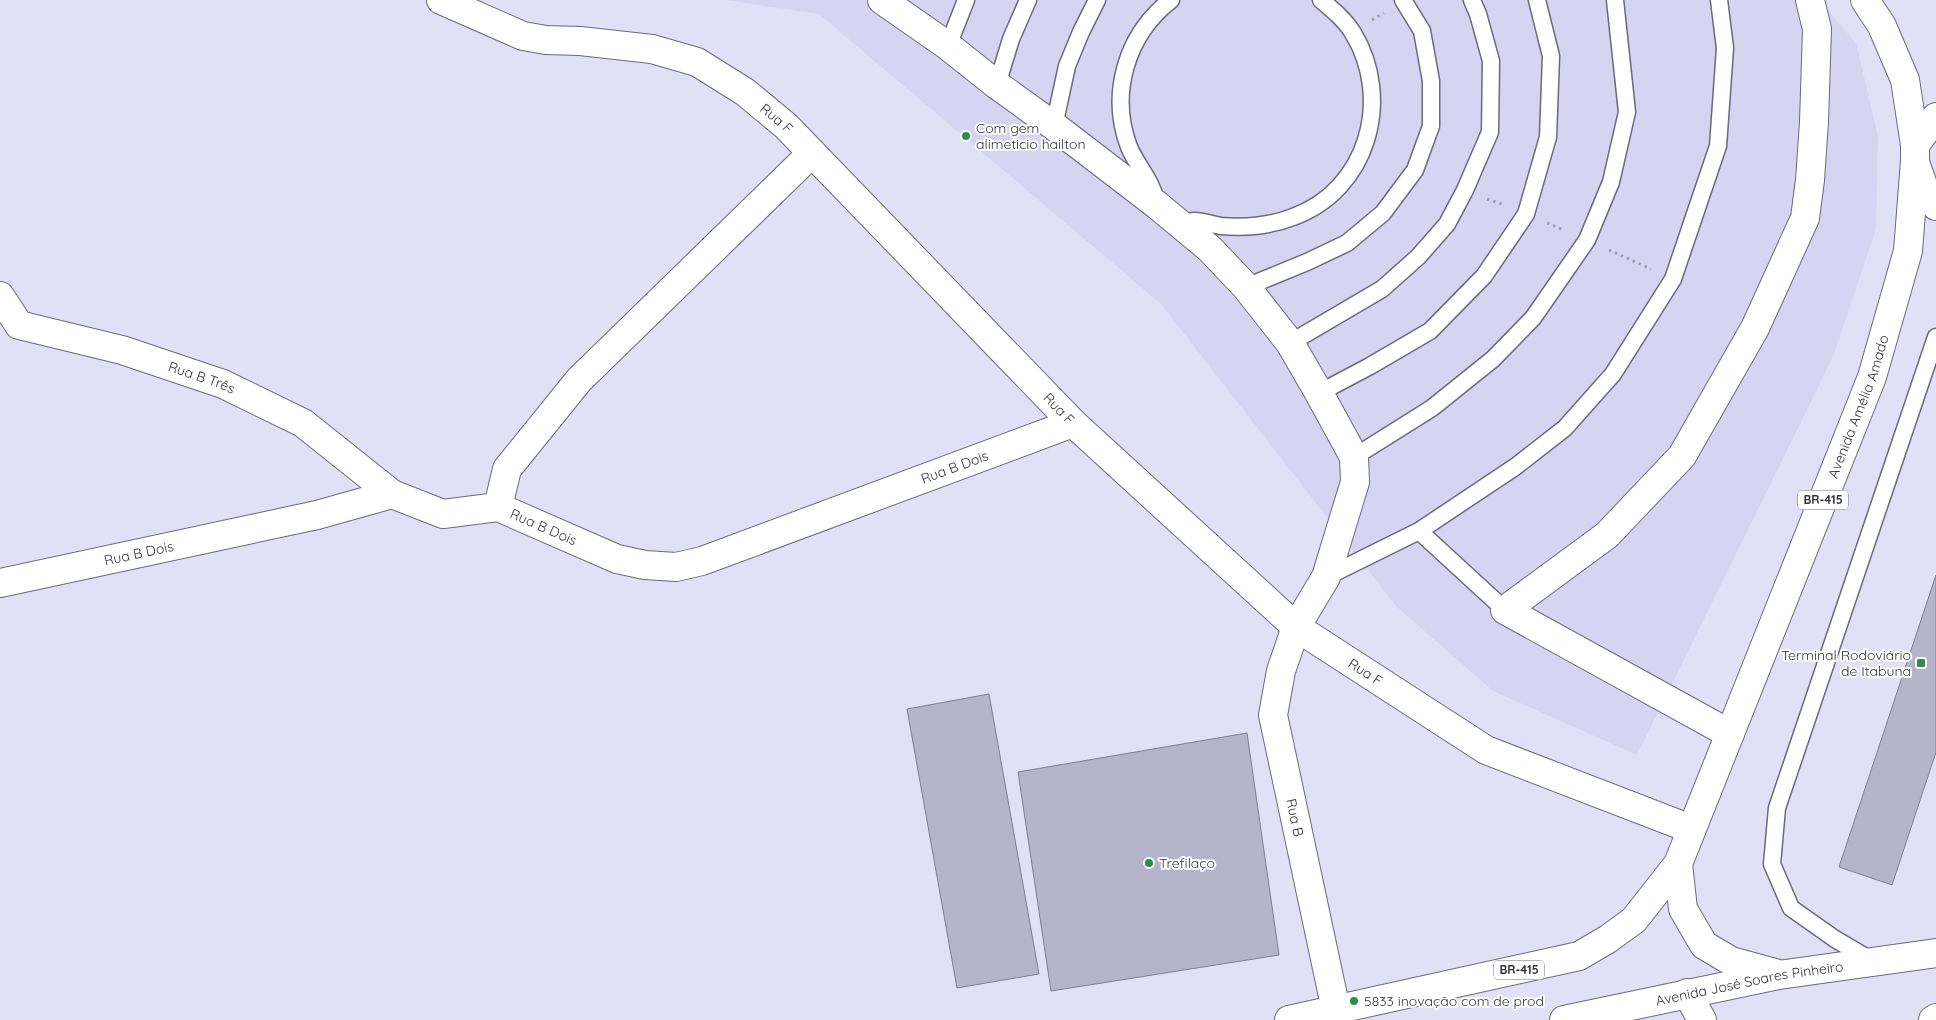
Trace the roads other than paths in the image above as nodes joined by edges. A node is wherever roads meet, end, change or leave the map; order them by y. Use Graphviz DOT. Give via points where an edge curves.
graph roads {
  1 [pos="441,0"];
  2 [pos="966,0"];
  3 [pos="1028,0"];
  4 [pos="1097,0"];
  5 [pos="1171,0"];
  6 [pos="1321,0"];
  7 [pos="1404,0"];
  8 [pos="1472,0"];
  9 [pos="1537,0"];
  10 [pos="1615,0"];
  11 [pos="1719,0"];
  12 [pos="1810,0"];
  13 [pos="1865,0"];
  14 [pos="890,3"];
  15 [pos="948,46"];
  16 [pos="997,86"];
  17 [pos="1936,117"];
  18 [pos="1054,126"];
  19 [pos="812,153"];
  20 [pos="1915,153"];
  21 [pos="1157,205"];
  22 [pos="1936,206"];
  23 [pos="1180,223"];
  24 [pos="1246,287"];
  25 [pos="0,296"];
  26 [pos="10,329"];
  27 [pos="1936,337"];
  28 [pos="1290,343"];
  29 [pos="1319,393"];
  30 [pos="1073,423"];
  31 [pos="1354,457"];
  32 [pos="392,494"];
  33 [pos="498,507"];
  34 [pos="1419,531"];
  35 [pos="1326,577"];
  36 [pos="0,583"];
  37 [pos="1505,610"];
  38 [pos="1296,627"];
  39 [pos="1730,734"];
  40 [pos="1691,829"];
  41 [pos="1678,864"];
  42 [pos="1936,953"];
  43 [pos="1874,962"];
  44 [pos="1779,974"];
  45 [pos="1687,993"];
  46 [pos="1336,1010"];
  47 [pos="1289,1020"];
  48 [pos="1564,1020"];
  49 [pos="1702,1020"];
  1 -- 19 [label="street, Rua F" via="523,36 652,49 697,62 745,92"];
  2 -- 15 [label="lane"];
  3 -- 16 [label="lane" via="1010,39"];
  4 -- 18 [label="lane" via="1067,66"];
  5 -- 21 [label="lane" via="1142,29 1130,51 1120,99 1130,147 1154,190"];
  6 -- 23 [label="lane" via="1352,32 1371,77 1370,127 1363,150 1351,171 1335,191 1294,217 1246,226 1220,226 1195,221"];
  7 -- 24 [label="lane" via="1422,31 1431,81 1431,126 1415,170 1383,213 1347,243"];
  8 -- 28 [label="lane" via="1492,61 1490,132 1447,224 1418,257 1382,288"];
  9 -- 29 [label="lane" via="1551,56 1548,137 1526,214 1484,276 1430,331"];
  10 -- 31 [label="lane" via="1627,112 1611,182 1587,240 1533,318 1493,360 1432,408"];
  11 -- 34 [label="lane" via="1725,48 1718,146 1673,279 1614,374 1565,428 1515,467"];
  12 -- 37 [label="street" via="1817,29 1814,122 1805,218 1755,328 1682,456 1607,535"];
  13 -- 20 [label="street, Avenida Amélia Amado" via="1882,26 1905,80"];
  14 -- 15 [label="street"];
  15 -- 16 [label="street"];
  16 -- 18 [label="street"];
  17 -- 20 [label="street"];
  18 -- 21 [label="street"];
  19 -- 30 [label="street, Rua F"];
  19 -- 33 [label="street" via="579,380 507,468"];
  20 -- 22 [label="street" via="1923,185"];
  20 -- 39 [label="street, Avenida Amélia Amado / BR-415" via="1908,251 1872,377"];
  21 -- 23 [label="street"];
  23 -- 24 [label="street"];
  24 -- 28 [label="street"];
  25 -- 26 [label="street, Rua B Três"];
  26 -- 32 [label="street, Rua B Três" via="122,350 223,384 303,423"];
  27 -- 43 [label="lane" via="1777,808 1772,864 1791,908"];
  28 -- 29 [label="street"];
  29 -- 31 [label="street"];
  30 -- 33 [label="street, Rua B Dois" via="702,561 676,567 645,565 618,558"];
  30 -- 38 [label="street, Rua F"];
  31 -- 35 [label="street, Rua B" via="1354,482"];
  32 -- 33 [label="street, Rua B Dois" via="443,514"];
  32 -- 36 [label="street, Rua B Dois" via="317,515"];
  34 -- 35 [label="lane"];
  34 -- 37 [label="lane"];
  35 -- 38 [label="street, Rua B"];
  37 -- 39 [label="street"];
  38 -- 40 [label="street, Rua F" via="1486,750"];
  38 -- 46 [label="street, Rua B" via="1281,671 1273,715"];
  39 -- 40 [label="street, Avenida Amélia Amado / BR-415"];
  40 -- 41 [label="street, BR-415"];
  41 -- 44 [label="street" via="1683,909 1704,945 1731,961"];
  41 -- 46 [label="street, BR-415" via="1634,920 1579,956"];
  42 -- 43 [label="street, Avenida José Soares Pinheiro"];
  43 -- 44 [label="street, Avenida José Soares Pinheiro"];
  44 -- 45 [label="street, Avenida José Soares Pinheiro"];
  45 -- 48 [label="street, Avenida José Soares Pinheiro"];
  45 -- 49 [label="street"];
  46 -- 47 [label="street, BR-415"];
}
